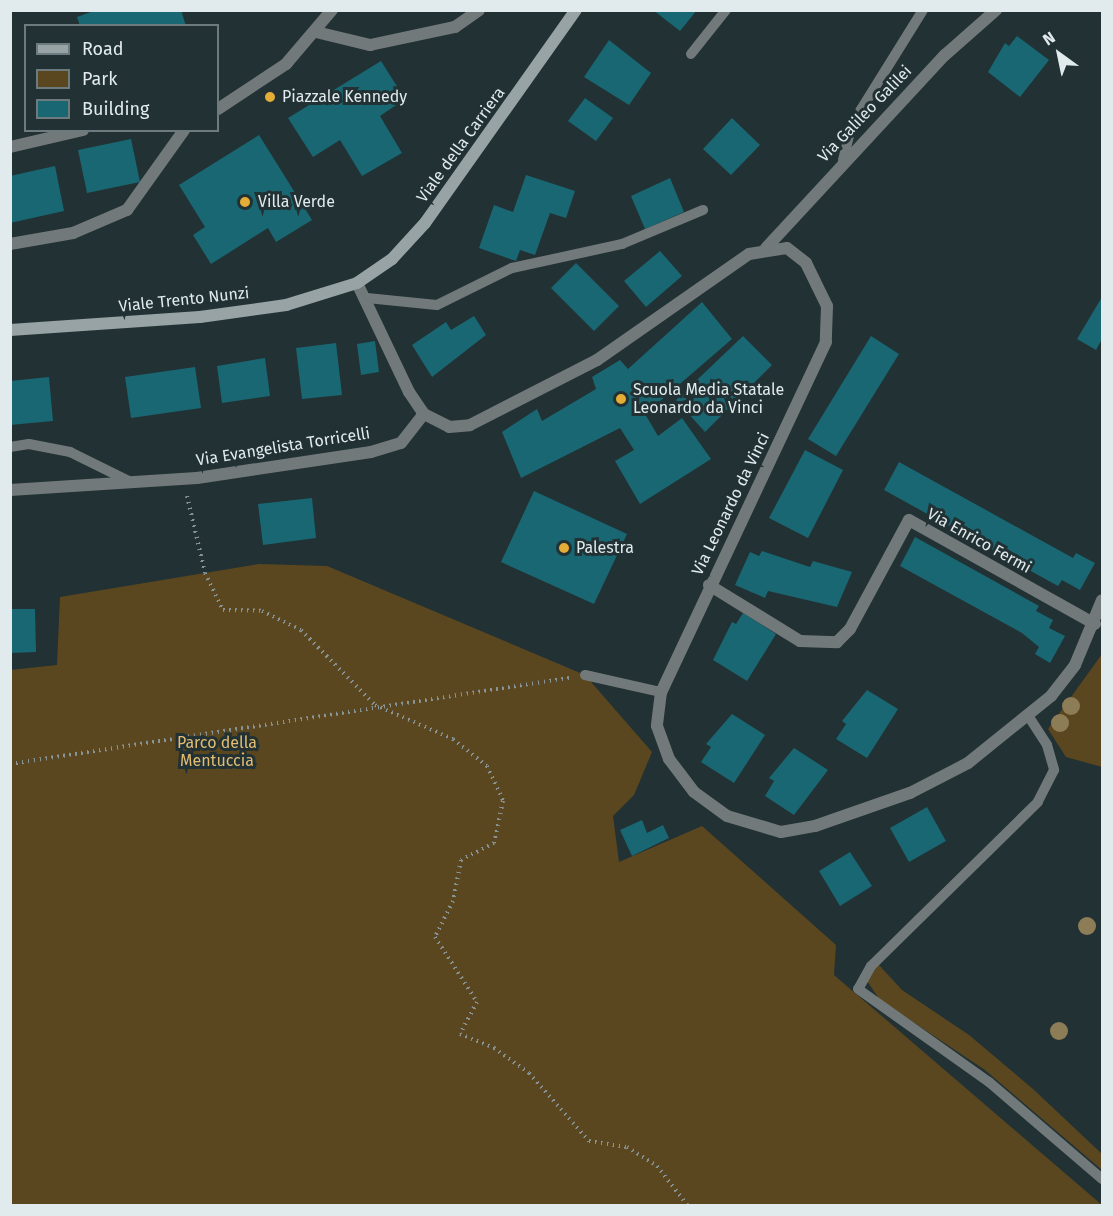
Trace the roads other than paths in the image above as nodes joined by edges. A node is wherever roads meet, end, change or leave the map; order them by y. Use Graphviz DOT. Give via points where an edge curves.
graph roads {
  1 [pos="332,10"];
  2 [pos="479,10"];
  3 [pos="576,10"];
  4 [pos="726,10"];
  5 [pos="923,10"];
  6 [pos="996,10"];
  7 [pos="315,33"];
  8 [pos="691,54"];
  9 [pos="219,108"];
  10 [pos="75,132"];
  11 [pos="179,132"];
  12 [pos="10,147"];
  13 [pos="843,160"];
  14 [pos="703,210"];
  15 [pos="10,244"];
  16 [pos="766,248"];
  17 [pos="357,283"];
  18 [pos="368,298"];
  19 [pos="10,330"];
  20 [pos="424,414"];
  21 [pos="10,447"];
  22 [pos="133,483"];
  23 [pos="10,490"];
  24 [pos="709,585"];
  25 [pos="1102,600"];
  26 [pos="1095,624"];
  27 [pos="585,675"];
  28 [pos="661,692"];
  29 [pos="1029,717"];
  30 [pos="1102,1179"];
  1 -- 7 [label="street"];
  2 -- 7 [label="street" via="455,27 370,45"];
  3 -- 17 [label="main road, Viale della Carriera" via="425,223 392,259"];
  4 -- 8 [label="lane"];
  5 -- 13 [label="lane" via="852,124"];
  6 -- 13 [label="street, Via Galileo Galilei" via="945,55"];
  7 -- 9 [label="street" via="269,79"];
  10 -- 12 [label="street"];
  11 -- 15 [label="street" via="127,210 74,232"];
  13 -- 16 [label="street, Via Galileo Galilei"];
  14 -- 18 [label="lane" via="622,244 512,268 437,305"];
  16 -- 20 [label="street" via="732,261 597,360 499,411 449,427"];
  16 -- 24 [label="street, Via Leonardo da Vinci" via="787,248 806,263 827,306 826,342"];
  17 -- 18 [label="street"];
  17 -- 19 [label="main road, Viale Trento Nunzi" via="286,305 200,317"];
  18 -- 20 [label="street" via="388,352"];
  20 -- 22 [label="street, Via Evangelista Torricelli" via="401,443 371,452"];
  21 -- 22 [label="lane" via="29,444 70,452"];
  22 -- 23 [label="street, Via Evangelista Torricelli"];
  24 -- 26 [label="street, Via Enrico Fermi" via="800,641 837,642 850,629 909,520"];
  24 -- 28 [label="street, Via Leonardo da Vinci"];
  25 -- 26 [label="street, Via Leonardo da Vinci"];
  26 -- 29 [label="street, Via Leonardo da Vinci" via="1075,665"];
  27 -- 28 [label="lane"];
  28 -- 29 [label="street, Via Leonardo da Vinci" via="657,726 669,759 694,792 727,816 781,832 847,817 910,793 968,763"];
  29 -- 30 [label="lane" via="1047,745 1054,770 1038,802 872,966 858,989 989,1082"];
}
